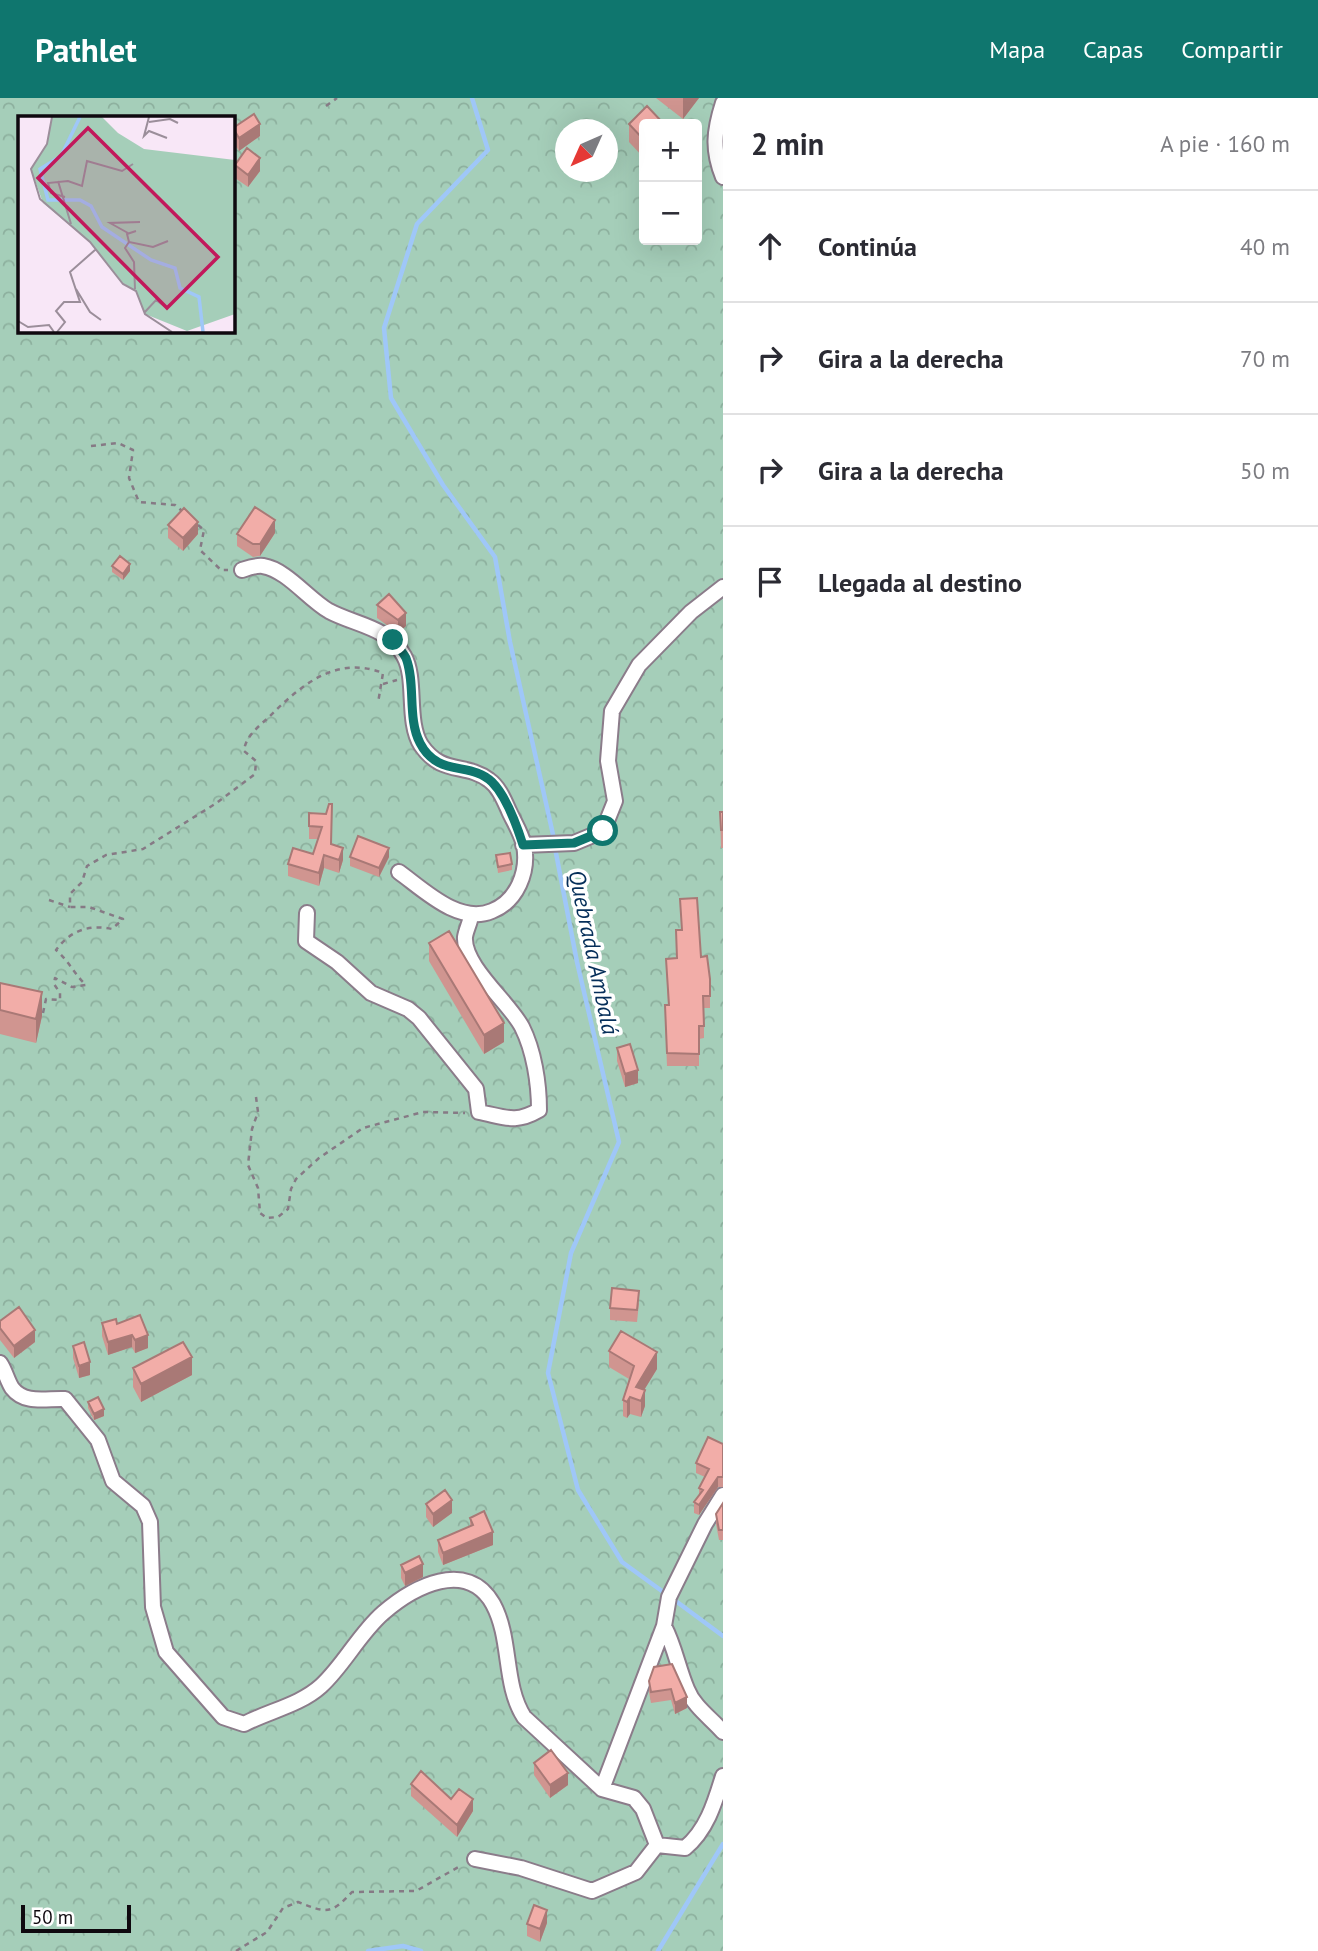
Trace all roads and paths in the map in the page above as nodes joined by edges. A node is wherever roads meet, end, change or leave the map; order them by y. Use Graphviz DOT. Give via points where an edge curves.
graph roads {
  1 [pos="337,98"];
  2 [pos="723,103"];
  3 [pos="326,106"];
  4 [pos="723,177"];
  5 [pos="91,446"];
  6 [pos="185,513"];
  7 [pos="195,522"];
  8 [pos="242,570"];
  9 [pos="723,587"];
  10 [pos="378,703"];
  11 [pos="523,845"];
  12 [pos="399,872"];
  13 [pos="50,900"];
  14 [pos="70,907"];
  15 [pos="307,913"];
  16 [pos="471,916"];
  17 [pos="43,1013"];
  18 [pos="256,1097"];
  19 [pos="479,1112"];
  20 [pos="0,1363"];
  21 [pos="723,1495"];
  22 [pos="664,1626"];
  23 [pos="723,1732"];
  24 [pos="723,1776"];
  25 [pos="602,1789"];
  26 [pos="657,1845"];
  27 [pos="475,1859"];
  28 [pos="236,1951"];
  1 -- 3 [label="path"];
  2 -- 4 [label="street" via="713,139"];
  5 -- 6 [label="path" via="118,443 133,450 128,478 139,502 175,505"];
  7 -- 8 [label="path" via="204,530 200,550 221,569"];
  8 -- 11 [label="street" via="261,566 275,571 330,611 393,640 406,658 419,742 435,761 454,770 478,773 492,782"];
  9 -- 11 [label="street" via="639,665 612,711 608,761 615,801 603,831 574,843"];
  10 -- 14 [label="path" via="383,673 369,667 331,670 309,681 244,744 244,751 256,761 255,774 143,849 106,855 87,866 82,882 70,894"];
  11 -- 16 [label="street" via="520,883 508,904"];
  12 -- 16 [label="street"];
  13 -- 14 [label="path"];
  14 -- 17 [label="path" via="97,908 123,919 112,929 84,928 65,939 56,950 86,985 72,987 55,978 60,1000 46,999"];
  15 -- 19 [label="street" via="306,941 371,993 419,1018 476,1089"];
  16 -- 19 [label="street" via="466,947 522,1026 540,1110 514,1121"];
  18 -- 19 [label="path" via="258,1112 248,1166 258,1188 260,1213 267,1218 288,1209 291,1189 305,1170 363,1128 423,1112"];
  20 -- 25 [label="street" via="19,1395 65,1399 99,1440 113,1480 143,1506 150,1522 153,1607 166,1652 223,1717 244,1724 305,1698 321,1686 382,1614 431,1583 460,1579 478,1587 493,1605 514,1703"];
  21 -- 22 [label="street" via="670,1597"];
  22 -- 23 [label="street" via="687,1690"];
  22 -- 25 [label="street"];
  24 -- 26 [label="street" via="706,1823 694,1840 685,1848"];
  25 -- 26 [label="street" via="634,1798"];
  26 -- 27 [label="street" via="636,1872 592,1891 509,1864"];
  27 -- 28 [label="path" via="416,1891 352,1892 338,1906 323,1912 298,1902 283,1908 267,1932"];
}
